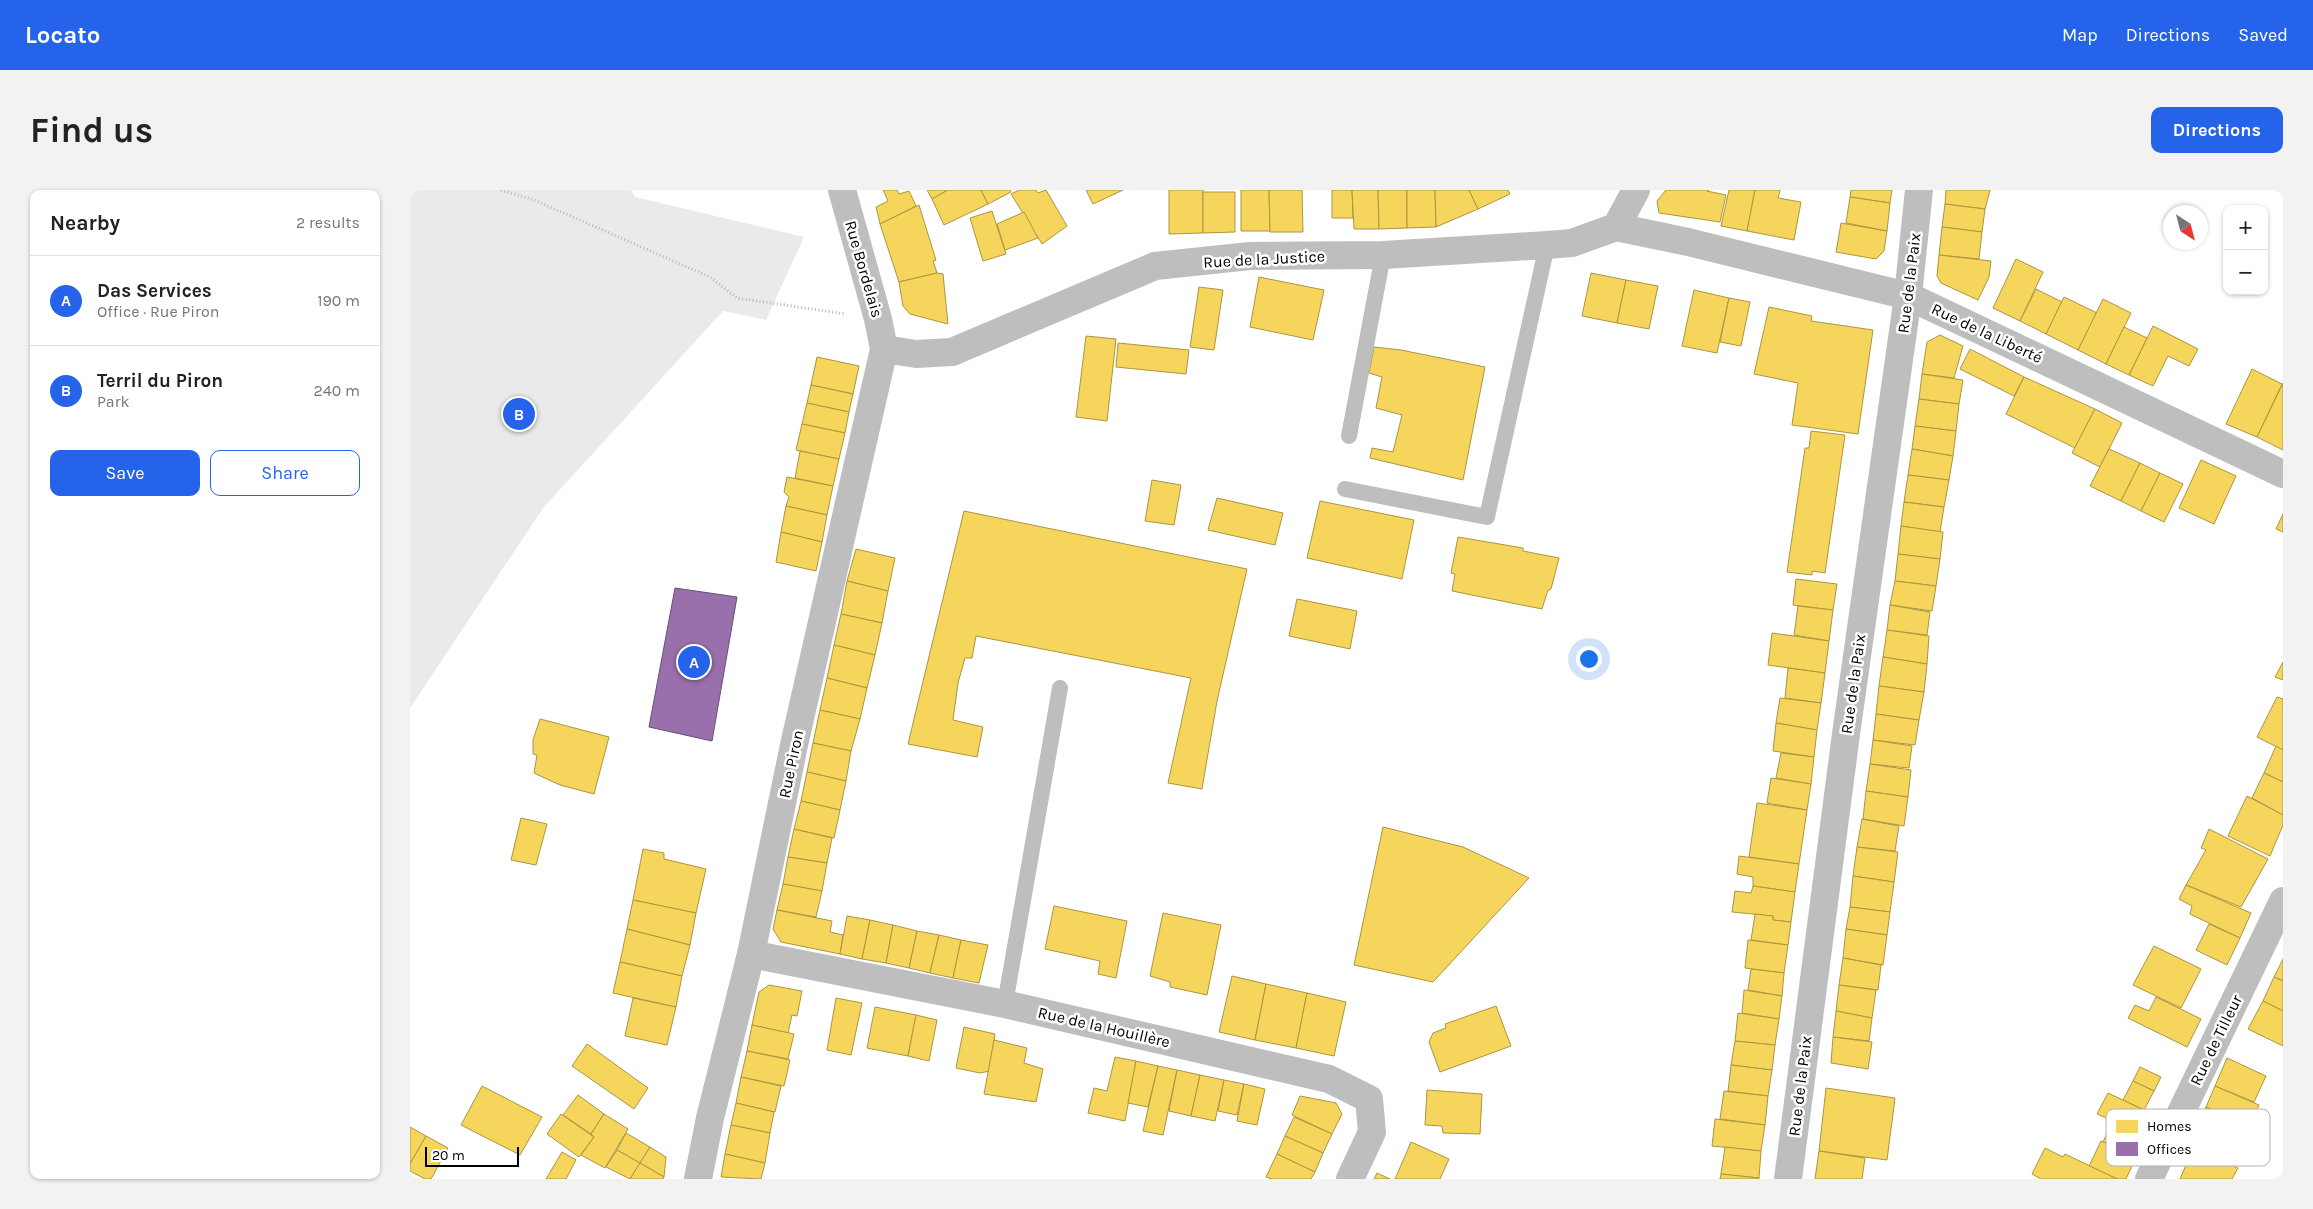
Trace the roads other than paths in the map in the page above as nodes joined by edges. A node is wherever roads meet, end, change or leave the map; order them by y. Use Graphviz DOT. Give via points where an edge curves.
graph roads {
  1 [pos="842,190"];
  2 [pos="1636,190"];
  3 [pos="1919,190"];
  4 [pos="1616,227"];
  5 [pos="1548,245"];
  6 [pos="1383,255"];
  7 [pos="1908,296"];
  8 [pos="884,348"];
  9 [pos="1349,436"];
  10 [pos="2283,474"];
  11 [pos="1345,489"];
  12 [pos="1060,688"];
  13 [pos="2283,901"];
  14 [pos="751,954"];
  15 [pos="1005,1004"];
  16 [pos="2183,1109"];
  17 [pos="2155,1166"];
  18 [pos="698,1179"];
  19 [pos="1350,1179"];
  20 [pos="1788,1179"];
  21 [pos="2149,1179"];
  1 -- 8 [label="street, Rue Bordelais"];
  2 -- 4 [label="street"];
  3 -- 7 [label="street, Rue de la Paix"];
  4 -- 5 [label="street, Rue de la Justice" via="1572,243"];
  4 -- 7 [label="street, Rue de la Liberté"];
  5 -- 6 [label="street, Rue de la Justice"];
  5 -- 11 [label="lane" via="1487,518"];
  6 -- 8 [label="street, Rue de la Justice" via="1250,256 1155,266 952,352 916,354"];
  6 -- 9 [label="lane"];
  7 -- 10 [label="street, Rue de la Liberté"];
  7 -- 20 [label="street, Rue de la Paix"];
  8 -- 14 [label="street, Rue Piron" via="794,744"];
  12 -- 15 [label="lane"];
  13 -- 16 [label="street, Rue de Tilleur"];
  14 -- 15 [label="street, Rue de la Houillère"];
  14 -- 18 [label="street, Rue Piron"];
  15 -- 19 [label="street, Rue de la Houillère" via="1329,1079 1369,1099 1372,1132"];
  17 -- 21 [label="street, Rue de Tilleur"];
}
